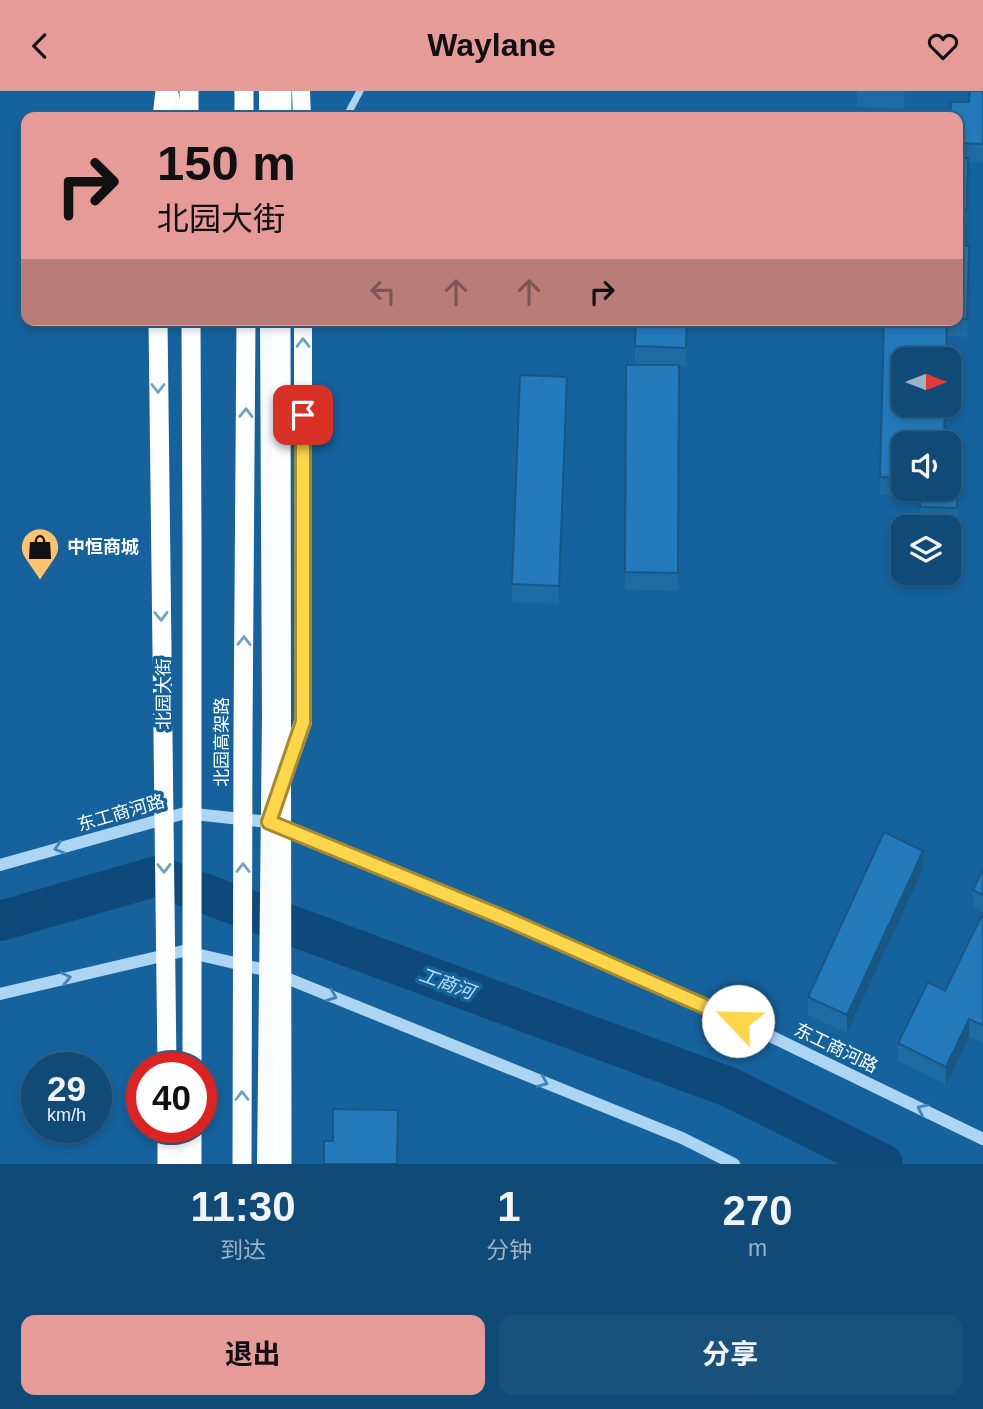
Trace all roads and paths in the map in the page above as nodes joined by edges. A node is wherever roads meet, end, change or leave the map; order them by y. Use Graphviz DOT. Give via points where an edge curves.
graph roads {
  1 [pos="167,91"];
  2 [pos="189,91"];
  3 [pos="244,91"];
  4 [pos="268,91"];
  5 [pos="282,91"];
  6 [pos="301,91"];
  7 [pos="360,91"];
  8 [pos="163,112"];
  9 [pos="173,112"];
  10 [pos="189,112"];
  11 [pos="244,112"];
  12 [pos="268,112"];
  13 [pos="282,112"];
  14 [pos="302,112"];
  15 [pos="348,112"];
  16 [pos="158,326"];
  17 [pos="182,326"];
  18 [pos="191,326"];
  19 [pos="246,326"];
  20 [pos="268,326"];
  21 [pos="281,326"];
  22 [pos="303,326"];
  23 [pos="185,813"];
  24 [pos="269,822"];
  25 [pos="0,865"];
  26 [pos="183,951"];
  27 [pos="269,971"];
  28 [pos="0,994"];
  29 [pos="167,1052"];
  30 [pos="183,1052"];
  31 [pos="192,1052"];
  32 [pos="983,1139"];
  33 [pos="167,1143"];
  34 [pos="182,1143"];
  35 [pos="192,1143"];
  36 [pos="167,1164"];
  37 [pos="182,1164"];
  38 [pos="192,1164"];
  39 [pos="242,1164"];
  40 [pos="266,1164"];
  41 [pos="282,1164"];
  42 [pos="734,1164"];
  1 -- 8 [label="highway"];
  1 -- 9 [label="main road"];
  2 -- 10 [label="highway"];
  3 -- 11 [label="highway"];
  4 -- 12 [label="main road"];
  5 -- 13 [label="highway"];
  6 -- 14 [label="main road"];
  7 -- 15 [label="street"];
  16 -- 29 [label="highway, one-way, bridge"];
  17 -- 23 [label="main road, 北园大街"];
  18 -- 31 [label="highway, 北园高架路, bridge"];
  39 -- 19 [label="highway, 北园高架路, one-way, bridge"];
  20 -- 24 [label="main road"];
  21 -- 41 [label="highway, bridge"];
  24 -- 22 [label="main road, one-way" via="303,722"];
  23 -- 24 [label="street, 东工商河路"];
  23 -- 25 [label="street, 东工商河路, one-way"];
  23 -- 26 [label="main road, 北园大街"];
  24 -- 27 [label="main road"];
  32 -- 24 [label="street, 东工商河路, one-way" via="713,1010"];
  26 -- 27 [label="street"];
  28 -- 26 [label="street, one-way"];
  26 -- 30 [label="main road, 北园大街"];
  27 -- 40 [label="main road"];
  27 -- 42 [label="street, one-way" via="682,1137"];
  33 -- 36 [label="highway"];
  34 -- 37 [label="main road"];
  35 -- 38 [label="highway"];
}
